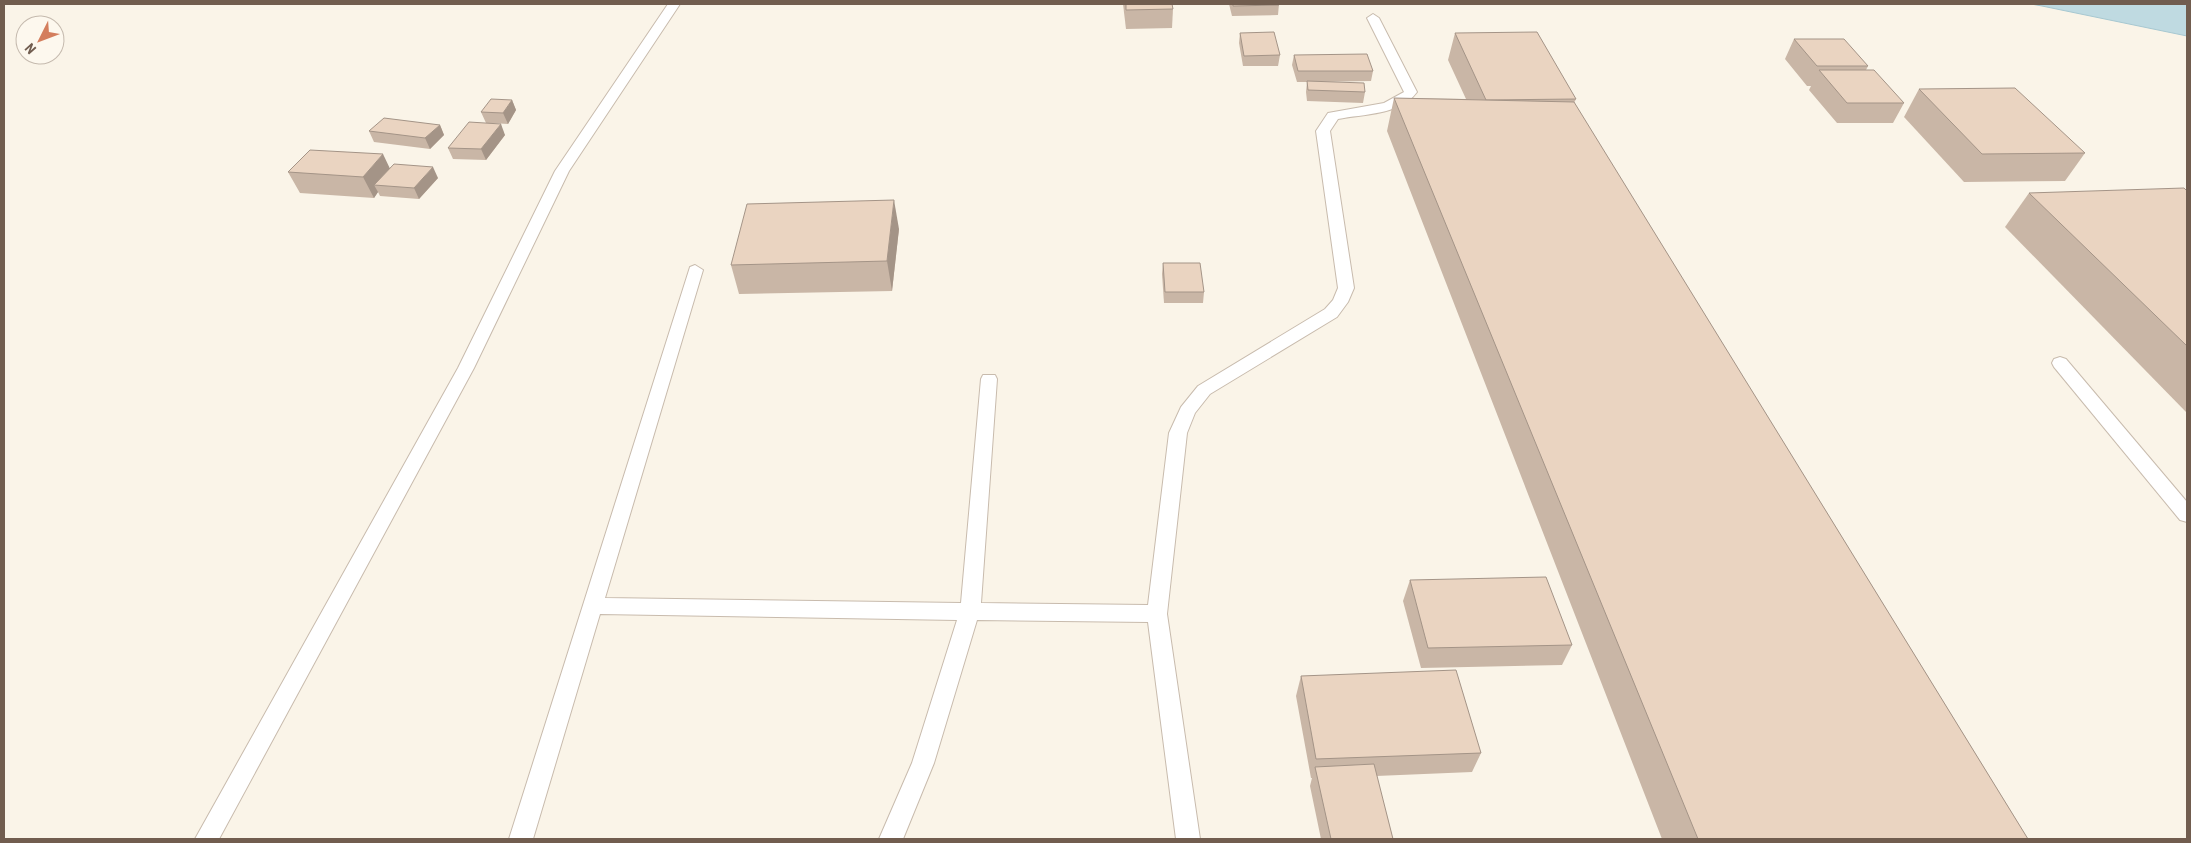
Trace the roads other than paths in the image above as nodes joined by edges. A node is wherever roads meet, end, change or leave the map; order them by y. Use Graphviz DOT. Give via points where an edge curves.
graph roads {
  1 [pos="674,4"];
  2 [pos="1373,18"];
  3 [pos="695,270"];
  4 [pos="2060,363"];
  5 [pos="990,379"];
  6 [pos="2187,515"];
  7 [pos="593,606"];
  8 [pos="970,611"];
  9 [pos="1158,614"];
  10 [pos="208,839"];
  11 [pos="521,839"];
  12 [pos="891,839"];
  13 [pos="1188,839"];
  1 -- 10 [label="lane" via="562,171 466,368"];
  2 -- 9 [label="lane" via="1411,92 1398,103 1333,116 1323,131 1346,288 1331,313 1204,390 1187,411 1178,433"];
  3 -- 7 [label="lane"];
  4 -- 6 [label="lane"];
  5 -- 8 [label="lane"];
  7 -- 8 [label="lane"];
  7 -- 11 [label="lane"];
  8 -- 9 [label="lane"];
  8 -- 12 [label="lane" via="923,763"];
  9 -- 13 [label="lane"];
}
